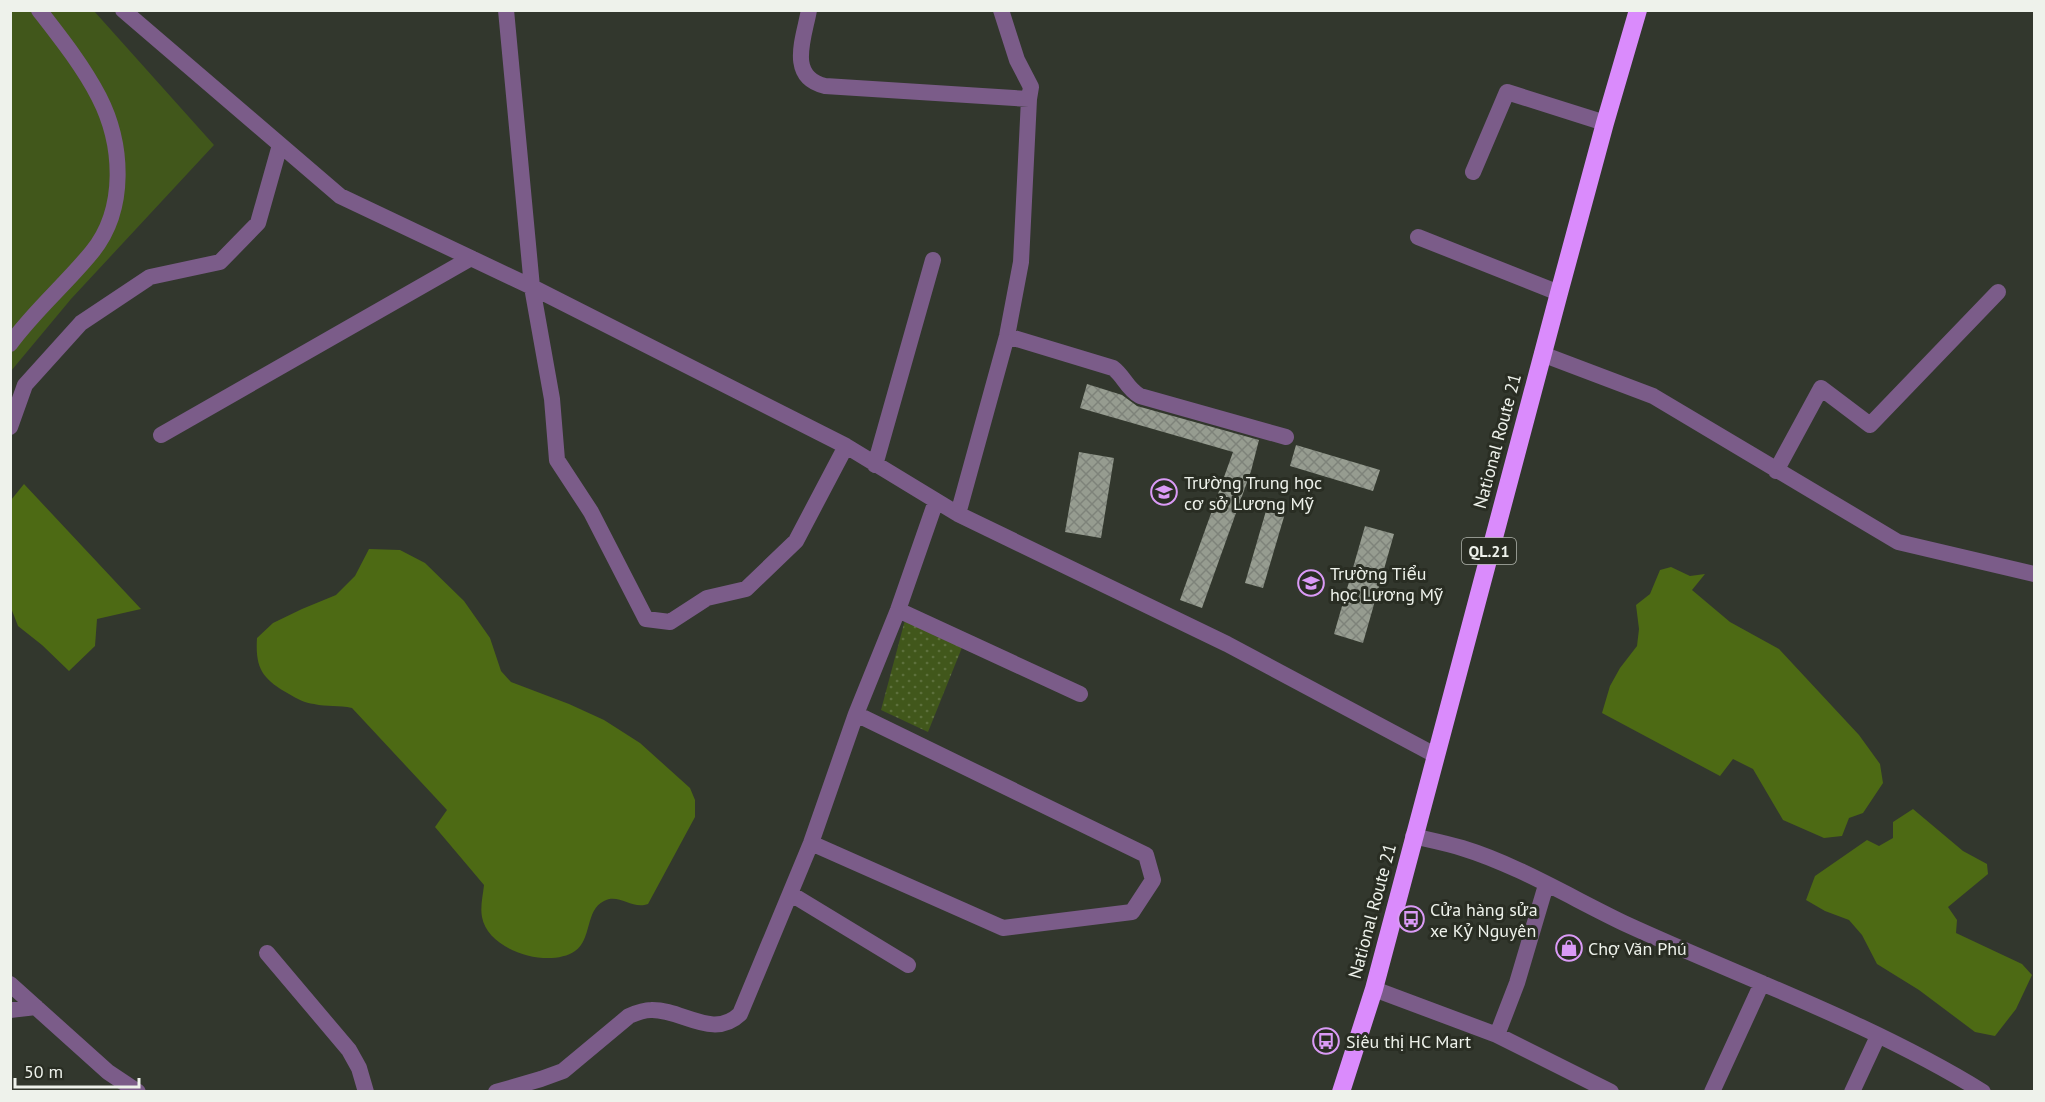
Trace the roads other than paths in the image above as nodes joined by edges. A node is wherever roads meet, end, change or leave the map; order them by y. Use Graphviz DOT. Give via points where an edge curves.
graph roads {
  1 [pos="39,10"];
  2 [pos="506,10"];
  3 [pos="809,10"];
  4 [pos="1001,10"];
  5 [pos="1638,10"];
  6 [pos="128,12"];
  7 [pos="1029,99"];
  8 [pos="1605,123"];
  9 [pos="280,145"];
  10 [pos="1473,172"];
  11 [pos="1418,237"];
  12 [pos="471,258"];
  13 [pos="933,260"];
  14 [pos="532,287"];
  15 [pos="1998,292"];
  16 [pos="1558,293"];
  17 [pos="1007,336"];
  18 [pos="10,344"];
  19 [pos="1542,354"];
  20 [pos="10,427"];
  21 [pos="161,435"];
  22 [pos="1286,437"];
  23 [pos="846,446"];
  24 [pos="875,465"];
  25 [pos="1776,471"];
  26 [pos="936,501"];
  27 [pos="958,514"];
  28 [pos="2034,574"];
  29 [pos="898,610"];
  30 [pos="1080,694"];
  31 [pos="856,714"];
  32 [pos="1434,755"];
  33 [pos="1413,836"];
  34 [pos="811,843"];
  35 [pos="1546,885"];
  36 [pos="791,894"];
  37 [pos="267,952"];
  38 [pos="908,965"];
  39 [pos="1762,982"];
  40 [pos="10,984"];
  41 [pos="1374,989"];
  42 [pos="36,1006"];
  43 [pos="10,1010"];
  44 [pos="1497,1035"];
  45 [pos="1878,1036"];
  46 [pos="138,1092"];
  47 [pos="366,1092"];
  48 [pos="496,1092"];
  49 [pos="1341,1092"];
  50 [pos="1611,1092"];
  51 [pos="1712,1092"];
  52 [pos="1852,1092"];
  53 [pos="1983,1092"];
  1 -- 18 [label="street" via="99,97 115,144 116,202 93,251 27,320"];
  2 -- 14 [label="street"];
  3 -- 7 [label="street" via="800,61 806,77 814,84"];
  4 -- 7 [label="street" via="1017,60 1031,87"];
  5 -- 8 [label="highway, National Route 21 / QL.21"];
  6 -- 9 [label="street"];
  7 -- 17 [label="street" via="1021,262"];
  8 -- 10 [label="street" via="1507,92"];
  8 -- 16 [label="highway, National Route 21 / QL.21"];
  9 -- 12 [label="street" via="340,196"];
  9 -- 20 [label="street" via="258,223 220,262 150,277 81,323 25,385"];
  11 -- 16 [label="street"];
  12 -- 14 [label="street"];
  12 -- 21 [label="street"];
  13 -- 24 [label="street"];
  14 -- 23 [label="street"];
  14 -- 23 [label="street" via="552,399 557,460 591,512 646,619 670,622 707,598 746,589 796,541"];
  15 -- 25 [label="street" via="1870,425 1821,388"];
  16 -- 19 [label="highway, National Route 21 / QL.21"];
  17 -- 22 [label="street" via="1113,368 1140,396"];
  17 -- 27 [label="street"];
  19 -- 25 [label="street" via="1653,396"];
  19 -- 32 [label="highway, National Route 21 / QL.21"];
  23 -- 24 [label="street"];
  24 -- 26 [label="street"];
  25 -- 28 [label="street" via="1898,542"];
  26 -- 27 [label="street"];
  26 -- 29 [label="street"];
  27 -- 32 [label="street" via="1227,644"];
  29 -- 30 [label="street"];
  29 -- 31 [label="street"];
  31 -- 34 [label="street"];
  31 -- 34 [label="street" via="1146,855 1153,880 1132,912 1003,928"];
  32 -- 33 [label="highway, National Route 21 / QL.21"];
  33 -- 35 [label="street" via="1487,856"];
  33 -- 41 [label="highway, National Route 21 / QL.21"];
  34 -- 36 [label="street"];
  35 -- 39 [label="street"];
  35 -- 44 [label="street"];
  36 -- 38 [label="street"];
  36 -- 48 [label="street" via="740,1014 732,1022 714,1026 653,1009 639,1011 563,1071"];
  37 -- 47 [label="street" via="349,1050"];
  39 -- 45 [label="street"];
  39 -- 51 [label="street"];
  40 -- 42 [label="street"];
  41 -- 44 [label="street"];
  41 -- 49 [label="highway, National Route 21 / QL.21"];
  42 -- 43 [label="street"];
  42 -- 46 [label="street" via="108,1072"];
  44 -- 50 [label="street"];
  45 -- 52 [label="street"];
  45 -- 53 [label="street"];
}
